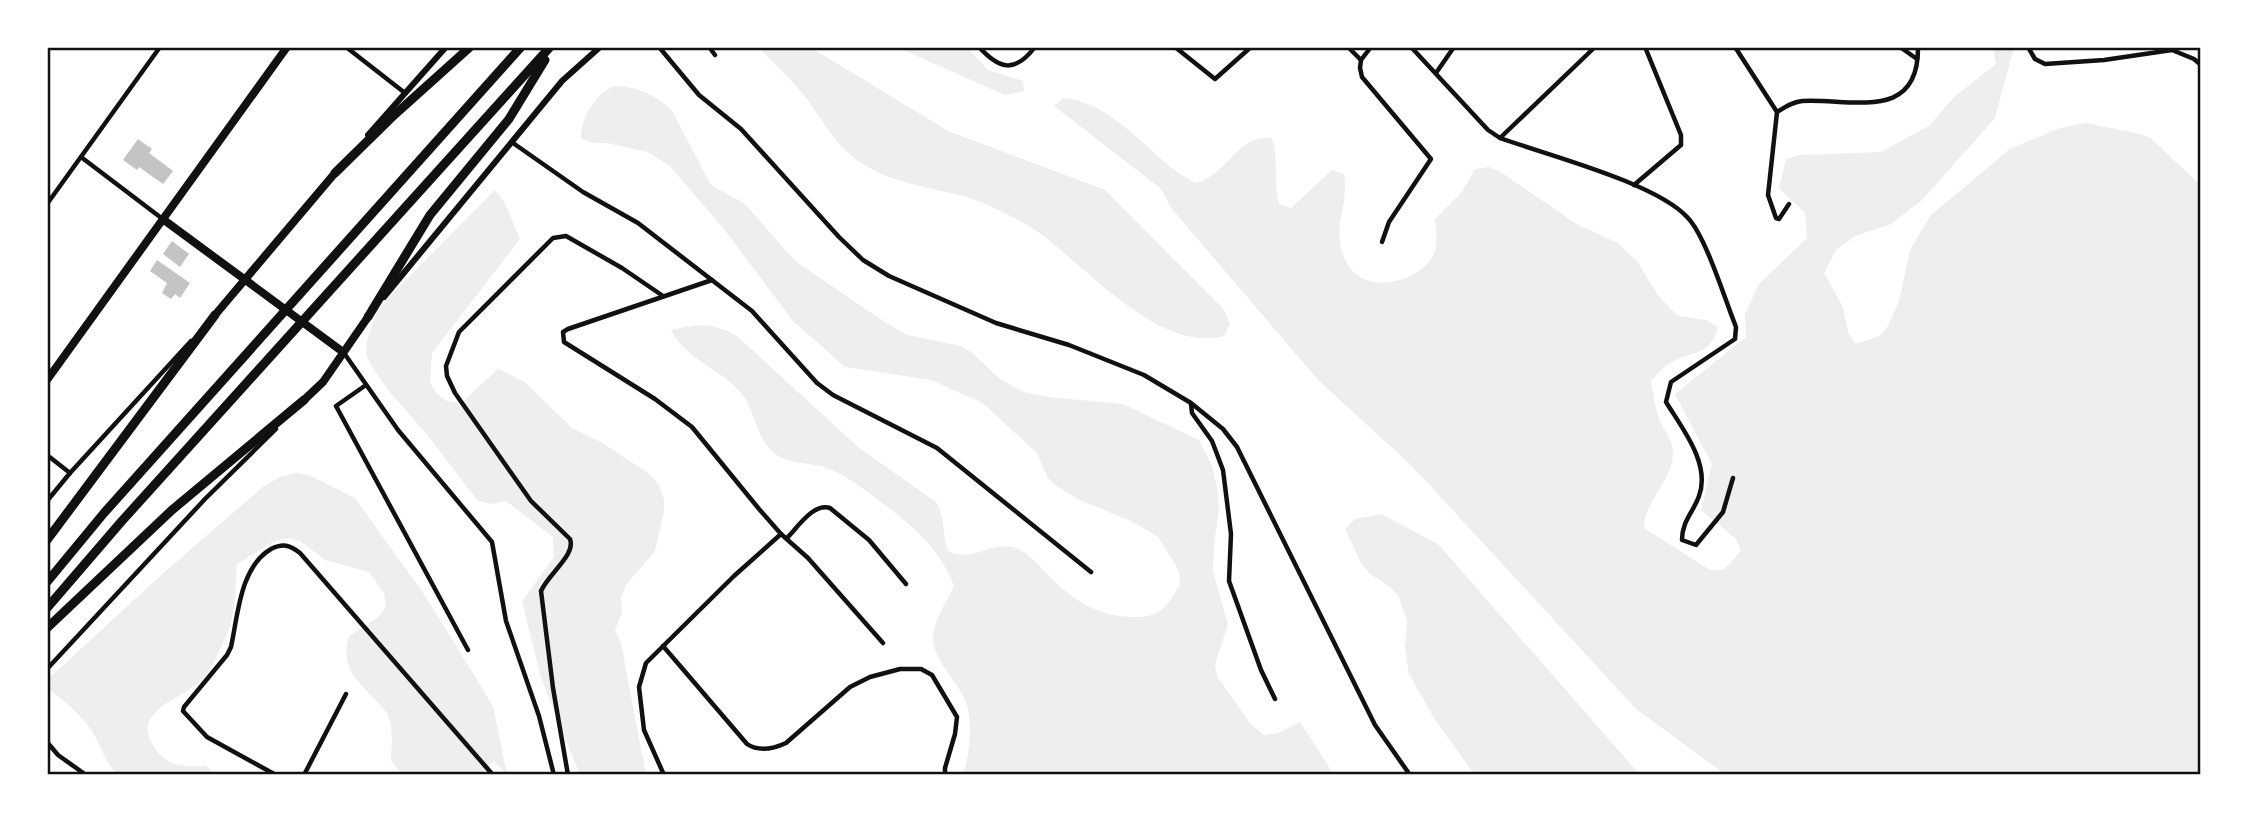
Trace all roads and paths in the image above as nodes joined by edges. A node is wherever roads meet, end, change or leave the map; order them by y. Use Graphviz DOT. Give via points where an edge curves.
graph roads {
  1 [pos="160,47"];
  2 [pos="287,47"];
  3 [pos="346,47"];
  4 [pos="446,47"];
  5 [pos="470,47"];
  6 [pos="521,47"];
  7 [pos="552,47"];
  8 [pos="600,47"];
  9 [pos="659,47"];
  10 [pos="709,47"];
  11 [pos="979,47"];
  12 [pos="1035,47"];
  13 [pos="1175,47"];
  14 [pos="1251,47"];
  15 [pos="1348,47"];
  16 [pos="1371,47"];
  17 [pos="1411,47"];
  18 [pos="1454,47"];
  19 [pos="1595,47"];
  20 [pos="1645,47"];
  21 [pos="1735,47"];
  22 [pos="1900,47"];
  23 [pos="1918,47"];
  24 [pos="2028,49"];
  25 [pos="715,55"];
  26 [pos="1918,59"];
  27 [pos="1361,60"];
  28 [pos="2201,65"];
  29 [pos="1436,73"];
  30 [pos="405,93"];
  31 [pos="1777,112"];
  32 [pos="1500,138"];
  33 [pos="513,142"];
  34 [pos="81,156"];
  35 [pos="335,173"];
  36 [pos="1634,185"];
  37 [pos="47,204"];
  38 [pos="1789,204"];
  39 [pos="164,220"];
  40 [pos="1382,243"];
  41 [pos="244,279"];
  42 [pos="713,280"];
  43 [pos="663,296"];
  44 [pos="215,315"];
  45 [pos="368,317"];
  46 [pos="343,352"];
  47 [pos="47,380"];
  48 [pos="366,385"];
  49 [pos="304,400"];
  50 [pos="1191,403"];
  51 [pos="47,455"];
  52 [pos="70,473"];
  53 [pos="1733,478"];
  54 [pos="47,501"];
  55 [pos="781,534"];
  56 [pos="787,538"];
  57 [pos="47,540"];
  58 [pos="1091,572"];
  59 [pos="47,582"];
  60 [pos="906,584"];
  61 [pos="47,608"];
  62 [pos="47,628"];
  63 [pos="883,643"];
  64 [pos="663,646"];
  65 [pos="468,650"];
  66 [pos="47,669"];
  67 [pos="346,694"];
  68 [pos="1276,699"];
  69 [pos="47,743"];
  70 [pos="86,775"];
  71 [pos="276,775"];
  72 [pos="304,775"];
  73 [pos="493,775"];
  74 [pos="554,775"];
  75 [pos="568,775"];
  76 [pos="664,775"];
  77 [pos="945,775"];
  78 [pos="1410,775"];
  1 -- 34 [label="street"];
  2 -- 39 [label="main road"];
  3 -- 30 [label="street"];
  4 -- 30 [label="street"];
  5 -- 35 [label="highway"];
  6 -- 59 [label="highway"];
  7 -- 45 [label="highway" via="509,119 430,215"];
  7 -- 61 [label="highway"];
  8 -- 33 [label="street" via="562,81"];
  9 -- 50 [label="street" via="699,95 741,129 863,260 996,323 1144,375"];
  10 -- 25 [label="street"];
  11 -- 12 [label="street" via="989,58 1010,66"];
  13 -- 14 [label="street" via="1214,79"];
  15 -- 27 [label="street"];
  16 -- 27 [label="street"];
  17 -- 29 [label="street"];
  18 -- 29 [label="street"];
  19 -- 32 [label="street"];
  20 -- 36 [label="street" via="1681,145"];
  21 -- 31 [label="street"];
  22 -- 26 [label="street"];
  23 -- 26 [label="street"];
  24 -- 28 [label="street" via="2045,64 2172,50"];
  26 -- 31 [label="street" via="1913,79 1891,100 1800,101"];
  27 -- 40 [label="street" via="1362,77 1431,159 1389,222"];
  29 -- 32 [label="street"];
  30 -- 35 [label="street"];
  31 -- 38 [label="street" via="1768,195 1776,218"];
  32 -- 36 [label="street"];
  33 -- 42 [label="street" via="583,192 638,223"];
  33 -- 45 [label="street"];
  34 -- 37 [label="street"];
  34 -- 39 [label="street"];
  35 -- 41 [label="main road"];
  36 -- 53 [label="street" via="1689,218 1736,327 1735,339 1671,382 1666,401 1703,472 1700,494 1682,526 1682,540 1696,545 1706,534 1723,512"];
  39 -- 41 [label="main road"];
  39 -- 47 [label="main road"];
  41 -- 44 [label="main road"];
  41 -- 46 [label="main road"];
  42 -- 43 [label="street"];
  42 -- 58 [label="street" via="752,311 817,383 937,447"];
  43 -- 55 [label="street" via="568,329 563,332 564,342 692,427"];
  43 -- 75 [label="street" via="559,235 459,332 446,366 455,393 507,467 573,546 541,591"];
  44 -- 52 [label="street"];
  44 -- 57 [label="highway"];
  45 -- 46 [label="main road"];
  46 -- 48 [label="street"];
  46 -- 49 [label="main road"];
  48 -- 65 [label="street" via="336,406"];
  48 -- 74 [label="street" via="492,542 506,621"];
  49 -- 62 [label="highway" via="172,510"];
  49 -- 66 [label="street"];
  50 -- 68 [label="street" via="1223,470 1231,534 1229,581"];
  50 -- 78 [label="street" via="1237,447 1375,725"];
  51 -- 52 [label="street"];
  52 -- 54 [label="street"];
  55 -- 56 [label="street"];
  55 -- 64 [label="street"];
  56 -- 60 [label="street" via="816,509 830,508 869,540"];
  56 -- 63 [label="street"];
  64 -- 76 [label="street" via="646,663 639,687 644,730"];
  64 -- 77 [label="street" via="747,744 765,749 786,743 850,687 900,669 921,669 932,675 957,717"];
  67 -- 72 [label="street"];
  69 -- 70 [label="street"];
  71 -- 73 [label="street" via="207,737 183,711 231,647 243,591 255,562 283,545 300,553"];
}
